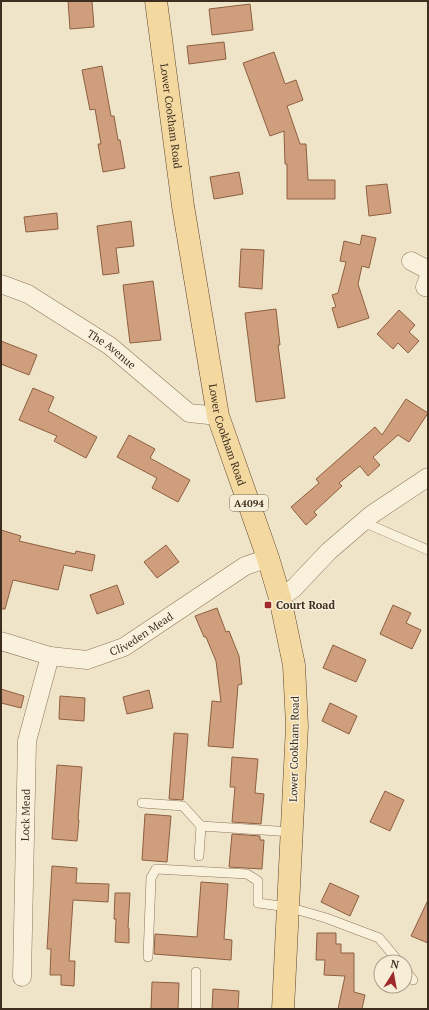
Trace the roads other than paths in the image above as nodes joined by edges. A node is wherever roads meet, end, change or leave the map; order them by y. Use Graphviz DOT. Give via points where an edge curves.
graph roads {
  1 [pos="156,1"];
  2 [pos="412,262"];
  3 [pos="427,278"];
  4 [pos="1,284"];
  5 [pos="218,416"];
  6 [pos="428,477"];
  7 [pos="362,522"];
  8 [pos="428,550"];
  9 [pos="268,558"];
  10 [pos="280,598"];
  11 [pos="1,641"];
  12 [pos="50,656"];
  13 [pos="142,803"];
  14 [pos="201,826"];
  15 [pos="292,832"];
  16 [pos="199,856"];
  17 [pos="288,907"];
  18 [pos="393,954"];
  19 [pos="148,957"];
  20 [pos="196,972"];
  21 [pos="22,977"];
  22 [pos="196,1009"];
  23 [pos="283,1009"];
  1 -- 5 [label="main road, Lower Cookham Road / A4094" via="183,206"];
  2 -- 3 [label="street"];
  4 -- 5 [label="street, The Avenue" via="28,294 110,346 189,413"];
  5 -- 9 [label="main road, Lower Cookham Road / A4094"];
  6 -- 7 [label="street"];
  7 -- 8 [label="lane"];
  7 -- 10 [label="street" via="329,551 293,589"];
  9 -- 10 [label="main road, Lower Cookham Road / A4094"];
  9 -- 12 [label="street, Cliveden Mead" via="245,566 124,646 87,660"];
  10 -- 15 [label="main road, Lower Cookham Road / A4094" via="294,665 297,726"];
  11 -- 12 [label="street, Cliveden Mead"];
  12 -- 21 [label="street, Lock Mead" via="27,741"];
  13 -- 14 [label="lane" via="182,806"];
  14 -- 15 [label="lane"];
  14 -- 16 [label="lane"];
  15 -- 17 [label="main road, Lower Cookham Road / A4094"];
  17 -- 18 [label="lane" via="379,938"];
  17 -- 19 [label="lane" via="258,904 258,881 247,874 156,869 150,878"];
  17 -- 23 [label="main road, Lower Cookham Road / A4094"];
  20 -- 22 [label="lane"];
}
